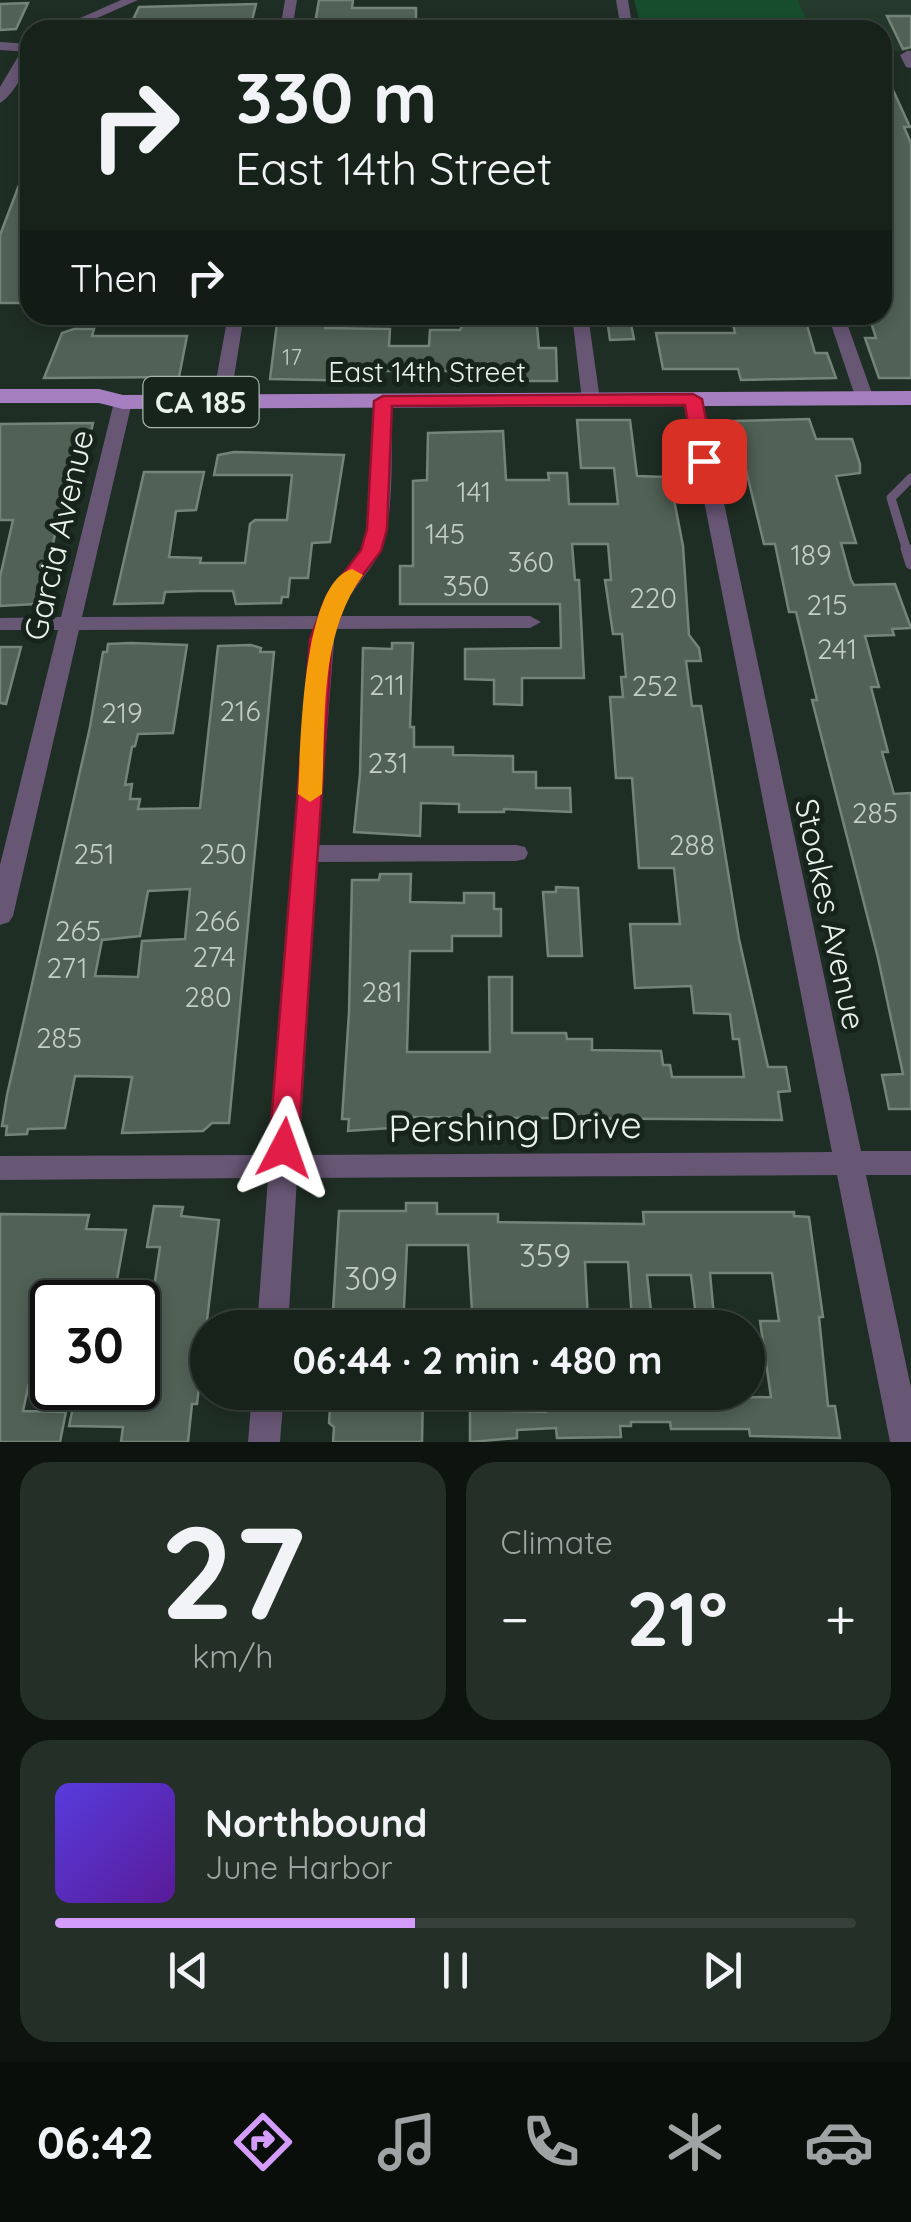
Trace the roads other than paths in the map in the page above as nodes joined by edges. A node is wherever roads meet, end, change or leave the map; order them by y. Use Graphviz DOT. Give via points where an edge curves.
graph roads {
  1 [pos="88,0"];
  2 [pos="132,0"];
  3 [pos="100,10"];
  4 [pos="80,20"];
  5 [pos="20,65"];
  6 [pos="0,99"];
  7 [pos="234,325"];
  8 [pos="581,325"];
  9 [pos="839,325"];
  10 [pos="0,396"];
  11 [pos="911,398"];
  12 [pos="693,399"];
  13 [pos="865,399"];
  14 [pos="591,400"];
  15 [pos="383,401"];
  16 [pos="123,402"];
  17 [pos="220,402"];
  18 [pos="0,412"];
  19 [pos="911,478"];
  20 [pos="911,564"];
  21 [pos="530,622"];
  22 [pos="0,624"];
  23 [pos="71,624"];
  24 [pos="328,624"];
  25 [pos="516,853"];
  26 [pos="306,854"];
  27 [pos="0,916"];
  28 [pos="849,1163"];
  29 [pos="911,1163"];
  30 [pos="0,1168"];
  31 [pos="282,1168"];
  32 [pos="273,1310"];
  33 [pos="267,1410"];
  34 [pos="264,1442"];
  35 [pos="906,1442"];
  1 -- 3 [label="street"];
  2 -- 3 [label="street"];
  3 -- 4 [label="street"];
  5 -- 6 [label="street"];
  7 -- 17 [label="street"];
  8 -- 14 [label="street"];
  9 -- 13 [label="street"];
  10 -- 16 [label="main road, East 14th Street / CA 185"];
  11 -- 13 [label="main road, East 14th Street / CA 185"];
  12 -- 13 [label="main road, East 14th Street / CA 185"];
  12 -- 14 [label="main road, East 14th Street / CA 185"];
  12 -- 28 [label="street, Stoakes Avenue"];
  14 -- 15 [label="main road, East 14th Street / CA 185"];
  15 -- 17 [label="main road, East 14th Street / CA 185"];
  15 -- 24 [label="street" via="377,529 371,551 337,595"];
  16 -- 17 [label="main road, East 14th Street / CA 185"];
  16 -- 18 [label="main road, East 14th Street / CA 185" via="95,411"];
  16 -- 23 [label="street, Garcia Avenue"];
  19 -- 20 [label="lane" via="891,498"];
  21 -- 24 [label="street"];
  22 -- 23 [label="street"];
  23 -- 24 [label="street"];
  23 -- 27 [label="street, Garcia Avenue"];
  24 -- 26 [label="street" via="321,639"];
  25 -- 26 [label="street"];
  26 -- 31 [label="street"];
  28 -- 29 [label="street, Pershing Drive"];
  28 -- 31 [label="street, Pershing Drive"];
  28 -- 35 [label="street, Stoakes Avenue"];
  30 -- 31 [label="street, Pershing Drive"];
  31 -- 32 [label="street"];
  33 -- 34 [label="street"];
}
